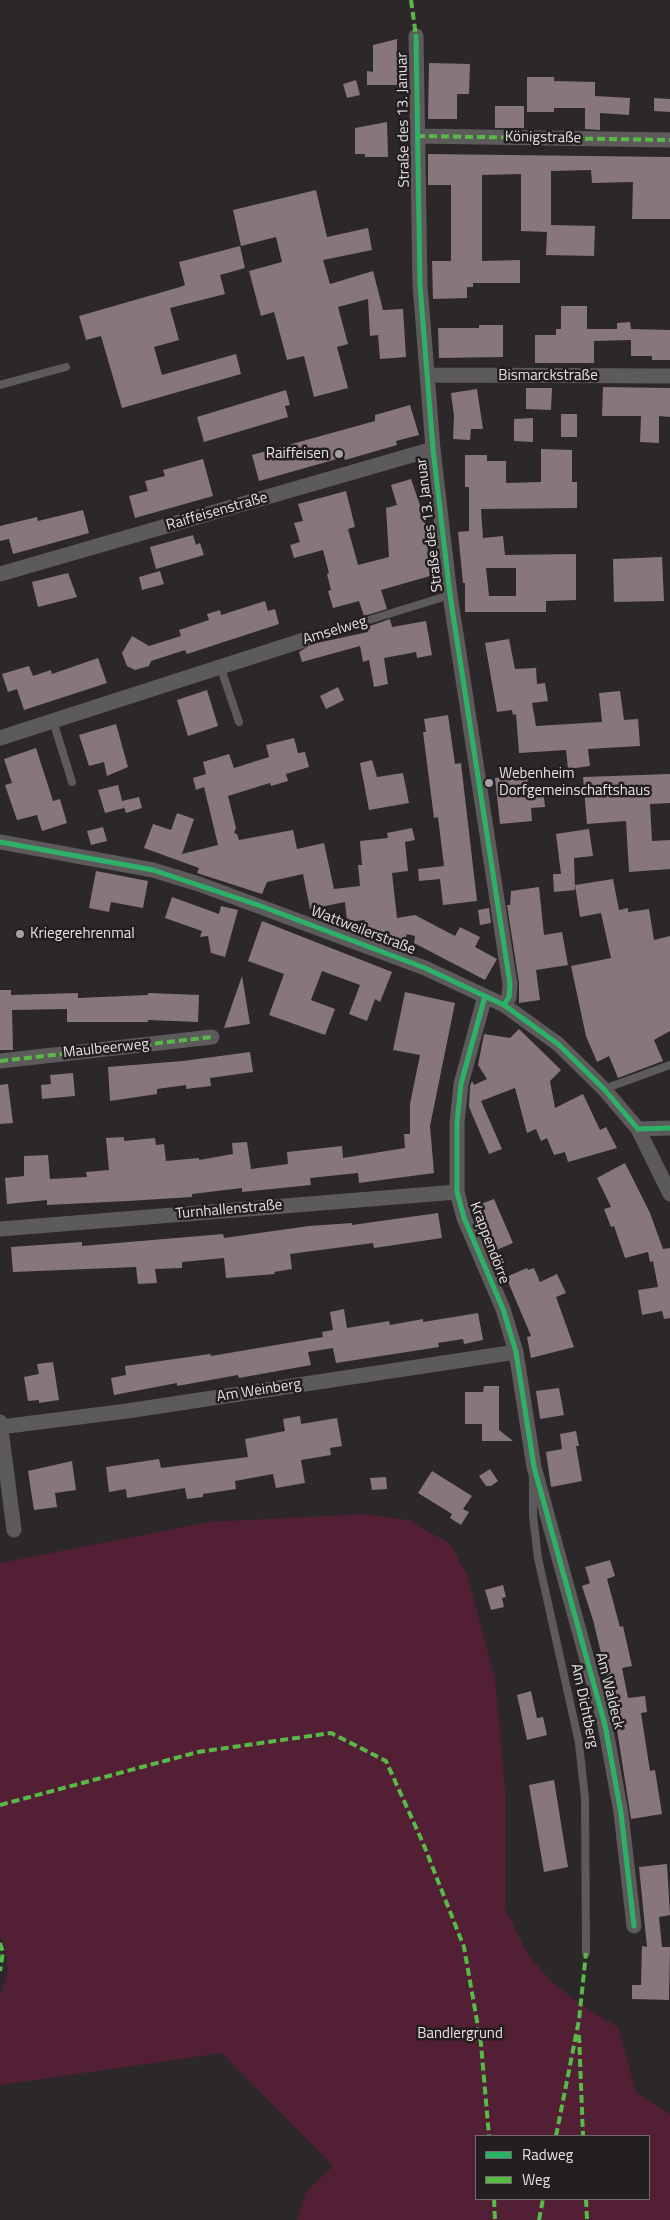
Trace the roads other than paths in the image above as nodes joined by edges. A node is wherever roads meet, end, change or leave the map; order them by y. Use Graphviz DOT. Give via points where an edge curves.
graph roads {
  1 [pos="416,36"];
  2 [pos="417,136"];
  3 [pos="670,140"];
  4 [pos="66,367"];
  5 [pos="427,375"];
  6 [pos="670,376"];
  7 [pos="0,385"];
  8 [pos="433,449"];
  9 [pos="0,574"];
  10 [pos="450,595"];
  11 [pos="304,640"];
  12 [pos="220,666"];
  13 [pos="53,721"];
  14 [pos="239,722"];
  15 [pos="0,738"];
  16 [pos="72,782"];
  17 [pos="0,842"];
  18 [pos="485,996"];
  19 [pos="504,1005"];
  20 [pos="212,1037"];
  21 [pos="0,1061"];
  22 [pos="670,1066"];
  23 [pos="604,1089"];
  24 [pos="670,1128"];
  25 [pos="638,1129"];
  26 [pos="457,1192"];
  27 [pos="670,1194"];
  28 [pos="0,1229"];
  29 [pos="516,1352"];
  30 [pos="0,1422"];
  31 [pos="0,1427"];
  32 [pos="534,1467"];
  33 [pos="14,1530"];
  34 [pos="634,1926"];
  35 [pos="586,1953"];
  1 -- 2 [label="street, Straße des 13. Januar"];
  2 -- 3 [label="street, Königstraße"];
  2 -- 5 [label="street, Straße des 13. Januar" via="420,285"];
  4 -- 7 [label="lane"];
  5 -- 6 [label="street, Bismarckstraße"];
  5 -- 8 [label="street, Straße des 13. Januar"];
  8 -- 9 [label="street, Raiffeisenstraße"];
  8 -- 10 [label="street, Straße des 13. Januar"];
  10 -- 11 [label="lane, Amselweg"];
  10 -- 19 [label="street, Straße des 13. Januar" via="510,984 509,997"];
  11 -- 12 [label="street, Amselweg"];
  12 -- 13 [label="street, Amselweg"];
  12 -- 14 [label="lane"];
  13 -- 15 [label="street, Amselweg"];
  13 -- 16 [label="lane"];
  17 -- 18 [label="street, Wattweilerstraße" via="153,870 199,884 425,968"];
  18 -- 19 [label="street, Wattweilerstraße"];
  18 -- 26 [label="street, Krappendörre" via="461,1084 457,1123"];
  19 -- 23 [label="street, Wattweilerstraße" via="558,1044"];
  20 -- 21 [label="street, Maulbeerweg"];
  22 -- 23 [label="lane"];
  23 -- 25 [label="street, Wattweilerstraße"];
  24 -- 25 [label="street"];
  25 -- 27 [label="street, Wattweilerstraße"];
  26 -- 28 [label="street, Turnhallenstraße"];
  26 -- 29 [label="street, Krappendörre" via="464,1218 503,1309"];
  29 -- 31 [label="street, Am Weinberg"];
  29 -- 32 [label="street, Krappendörre"];
  30 -- 31 [label="street"];
  31 -- 33 [label="street"];
  32 -- 34 [label="street, Am Waldeck" via="605,1725 621,1813"];
  32 -- 35 [label="lane, Am Dichtberg" via="533,1516 538,1558 579,1743 585,1799"];
}
